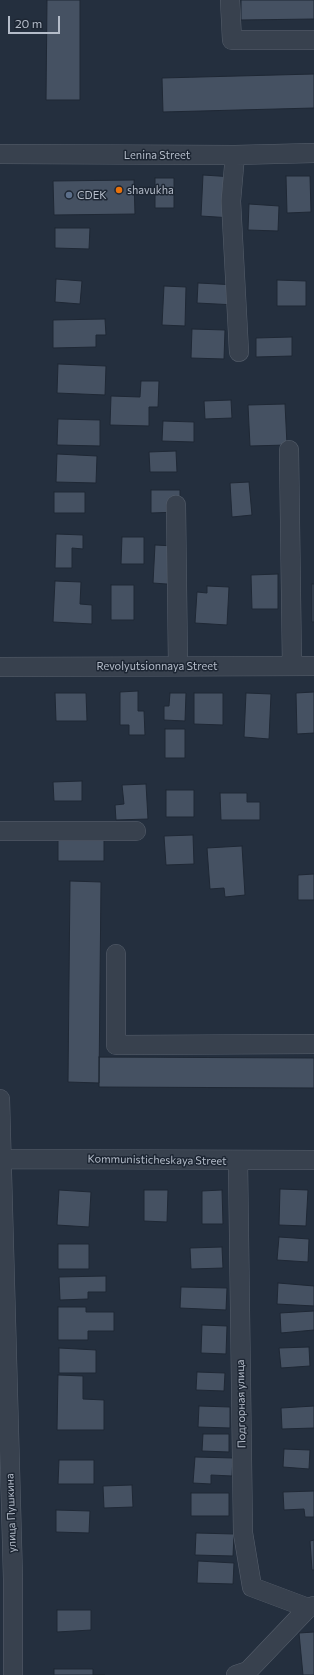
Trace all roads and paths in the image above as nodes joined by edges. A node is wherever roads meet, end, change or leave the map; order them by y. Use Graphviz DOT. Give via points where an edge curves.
graph roads {
  1 [pos="230,0"];
  2 [pos="314,40"];
  3 [pos="314,153"];
  4 [pos="0,154"];
  5 [pos="235,155"];
  6 [pos="239,352"];
  7 [pos="289,450"];
  8 [pos="176,504"];
  9 [pos="178,666"];
  10 [pos="292,666"];
  11 [pos="314,666"];
  12 [pos="0,667"];
  13 [pos="136,830"];
  14 [pos="0,831"];
  15 [pos="116,954"];
  16 [pos="314,1044"];
  17 [pos="0,1099"];
  18 [pos="1,1159"];
  19 [pos="314,1160"];
  20 [pos="238,1161"];
  21 [pos="7,1583"];
  22 [pos="311,1607"];
  23 [pos="13,1675"];
  24 [pos="236,1675"];
  1 -- 2 [label="street" via="232,40"];
  3 -- 5 [label="street, Lenina Street"];
  4 -- 5 [label="street, Lenina Street"];
  5 -- 6 [label="street" via="231,201"];
  7 -- 10 [label="street"];
  8 -- 9 [label="street"];
  9 -- 10 [label="street, Revolyutsionnaya Street"];
  9 -- 12 [label="street, Revolyutsionnaya Street"];
  10 -- 11 [label="street, Revolyutsionnaya Street"];
  13 -- 14 [label="street"];
  15 -- 16 [label="street" via="116,1045"];
  17 -- 18 [label="street, улица Пушкина"];
  18 -- 20 [label="street, Kommunisticheskaya Street"];
  18 -- 21 [label="street, улица Пушкина"];
  19 -- 20 [label="street, Kommunisticheskaya Street"];
  20 -- 22 [label="street, Подгорная улица" via="243,1533 252,1587"];
  21 -- 23 [label="street, улица Пушкина"];
  22 -- 24 [label="street" via="248,1671"];
}
